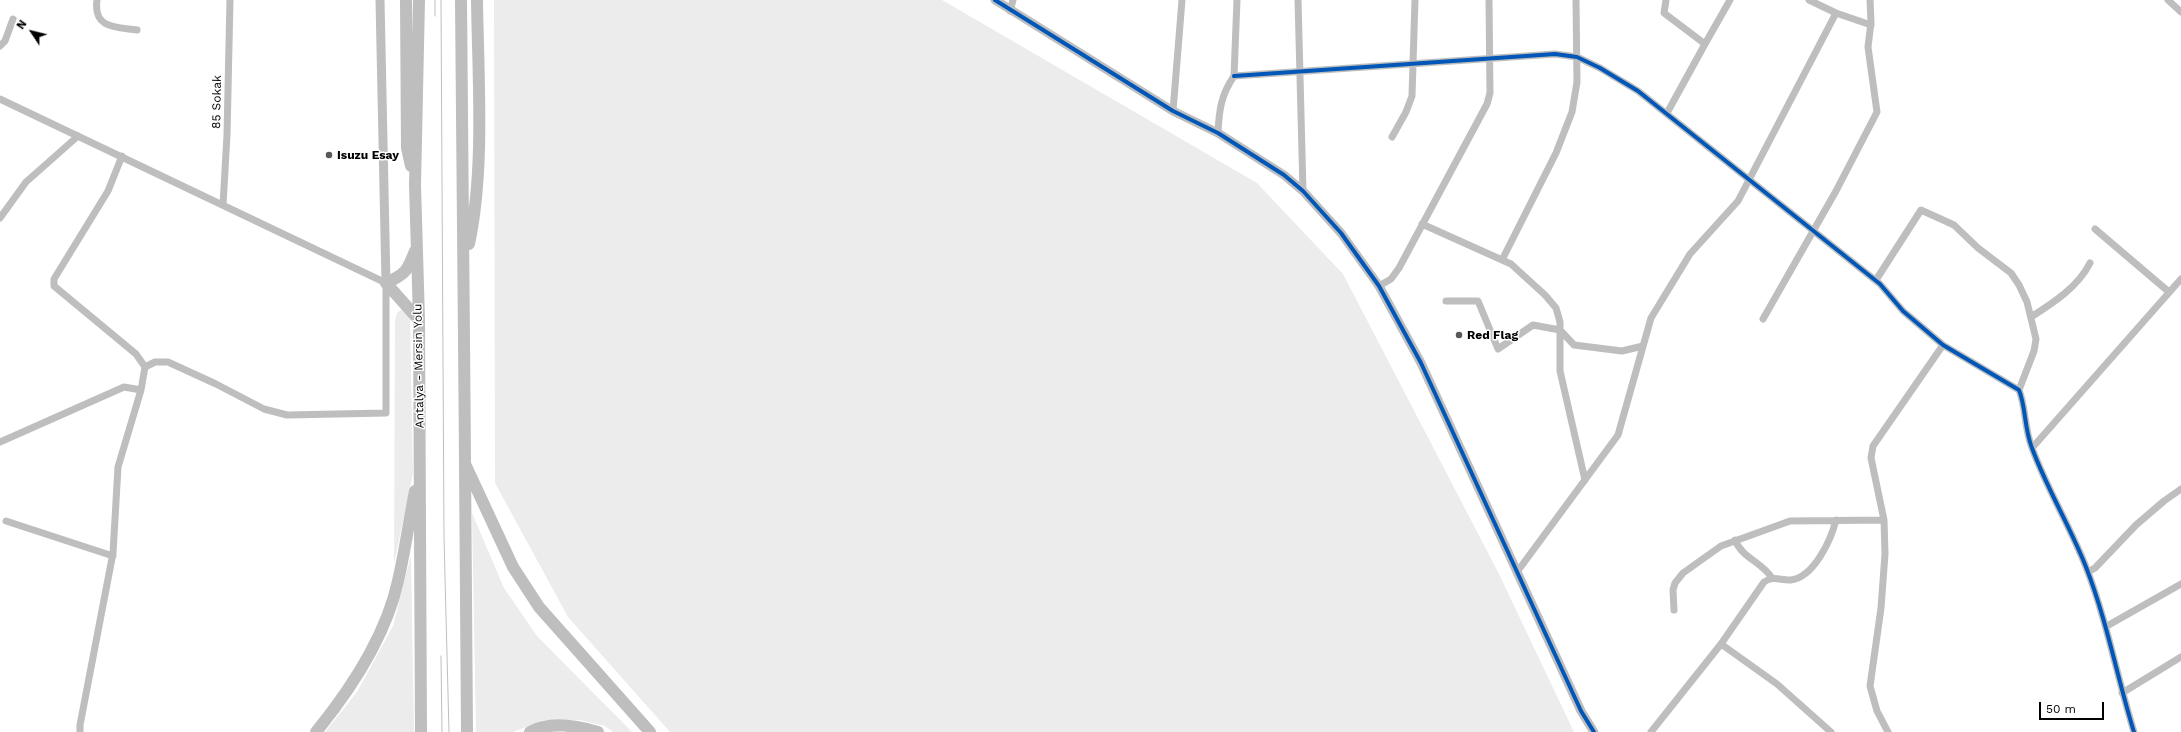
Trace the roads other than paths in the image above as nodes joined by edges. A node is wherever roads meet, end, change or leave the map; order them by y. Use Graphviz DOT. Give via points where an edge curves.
graph roads {
  1 [pos="97,0"];
  2 [pos="230,0"];
  3 [pos="380,0"];
  4 [pos="406,0"];
  5 [pos="419,0"];
  6 [pos="461,0"];
  7 [pos="477,0"];
  8 [pos="995,0"];
  9 [pos="1013,0"];
  10 [pos="1182,0"];
  11 [pos="1237,0"];
  12 [pos="1298,0"];
  13 [pos="1415,0"];
  14 [pos="1489,0"];
  15 [pos="1576,0"];
  16 [pos="1666,0"];
  17 [pos="1730,0"];
  18 [pos="1809,0"];
  19 [pos="1870,0"];
  20 [pos="2168,0"];
  21 [pos="1010,11"];
  22 [pos="2181,12"];
  23 [pos="1836,13"];
  24 [pos="13,19"];
  25 [pos="1871,25"];
  26 [pos="137,30"];
  27 [pos="1705,44"];
  28 [pos="0,46"];
  29 [pos="1577,57"];
  30 [pos="1488,60"];
  31 [pos="1414,64"];
  32 [pos="1300,73"];
  33 [pos="1234,76"];
  34 [pos="0,99"];
  35 [pos="1173,111"];
  36 [pos="1667,113"];
  37 [pos="1218,133"];
  38 [pos="78,136"];
  39 [pos="1392,137"];
  40 [pos="122,156"];
  41 [pos="1750,179"];
  42 [pos="416,185"];
  43 [pos="1303,191"];
  44 [pos="223,205"];
  45 [pos="0,218"];
  46 [pos="1422,224"];
  47 [pos="2095,229"];
  48 [pos="1815,230"];
  49 [pos="416,247"];
  50 [pos="1502,260"];
  51 [pos="2090,263"];
  52 [pos="465,265"];
  53 [pos="2181,279"];
  54 [pos="1876,280"];
  55 [pos="386,283"];
  56 [pos="1379,286"];
  57 [pos="2169,292"];
  58 [pos="1446,301"];
  59 [pos="2031,317"];
  60 [pos="1763,319"];
  61 [pos="419,320"];
  62 [pos="1560,330"];
  63 [pos="1943,345"];
  64 [pos="1643,346"];
  65 [pos="145,367"];
  66 [pos="141,390"];
  67 [pos="2019,390"];
  68 [pos="0,442"];
  69 [pos="2032,448"];
  70 [pos="420,460"];
  71 [pos="464,460"];
  72 [pos="1585,480"];
  73 [pos="2181,489"];
  74 [pos="1836,520"];
  75 [pos="1884,520"];
  76 [pos="6,521"];
  77 [pos="1735,540"];
  78 [pos="113,556"];
  79 [pos="1517,572"];
  80 [pos="2088,572"];
  81 [pos="1772,578"];
  82 [pos="2181,584"];
  83 [pos="1674,610"];
  84 [pos="2107,626"];
  85 [pos="1720,644"];
  86 [pos="2181,657"];
  87 [pos="2122,693"];
  88 [pos="80,732"];
  89 [pos="316,732"];
  90 [pos="422,732"];
  91 [pos="467,732"];
  92 [pos="530,732"];
  93 [pos="598,732"];
  94 [pos="650,732"];
  95 [pos="1594,732"];
  96 [pos="1651,732"];
  97 [pos="1831,732"];
  98 [pos="1888,732"];
  99 [pos="2134,732"];
  1 -- 26 [label="street" via="98,18 114,27"];
  2 -- 44 [label="street, 85 Sokak"];
  3 -- 55 [label="street"];
  4 -- 42 [label="highway" via="407,148"];
  5 -- 42 [label="highway, Antalya - Mersin Yolu"];
  6 -- 52 [label="highway"];
  7 -- 52 [label="highway" via="479,122 476,215"];
  8 -- 21 [label="street"];
  9 -- 21 [label="street"];
  10 -- 35 [label="street"];
  11 -- 33 [label="street"];
  12 -- 32 [label="street"];
  13 -- 31 [label="street"];
  14 -- 30 [label="street"];
  15 -- 29 [label="street"];
  16 -- 27 [label="street" via="1664,13"];
  17 -- 27 [label="street"];
  18 -- 23 [label="street"];
  19 -- 25 [label="street"];
  20 -- 22 [label="street"];
  21 -- 35 [label="street"];
  23 -- 25 [label="street"];
  23 -- 41 [label="street"];
  24 -- 28 [label="street" via="6,41"];
  25 -- 48 [label="street" via="1868,47 1877,112"];
  27 -- 36 [label="street"];
  29 -- 30 [label="street" via="1555,54"];
  29 -- 36 [label="street" via="1638,91"];
  29 -- 50 [label="street" via="1577,82 1572,112 1556,153"];
  30 -- 31 [label="street"];
  30 -- 46 [label="street" via="1490,93 1487,104"];
  31 -- 32 [label="street"];
  31 -- 39 [label="street" via="1412,96"];
  32 -- 33 [label="street"];
  32 -- 43 [label="street"];
  33 -- 37 [label="street" via="1219,108"];
  34 -- 38 [label="street"];
  35 -- 37 [label="street"];
  36 -- 41 [label="street"];
  37 -- 43 [label="street" via="1284,175"];
  38 -- 40 [label="street"];
  38 -- 45 [label="street" via="26,182"];
  40 -- 44 [label="street"];
  40 -- 65 [label="street" via="108,191 54,279 54,286 136,354"];
  41 -- 48 [label="street"];
  41 -- 64 [label="street" via="1738,201 1690,254 1651,318"];
  42 -- 49 [label="highway, Antalya - Mersin Yolu"];
  43 -- 56 [label="street" via="1341,233"];
  44 -- 55 [label="street"];
  46 -- 50 [label="street"];
  46 -- 56 [label="street" via="1399,268 1391,279"];
  47 -- 57 [label="street"];
  48 -- 54 [label="street"];
  48 -- 60 [label="street"];
  49 -- 55 [label="highway" via="408,268 401,277"];
  49 -- 61 [label="highway, Antalya - Mersin Yolu"];
  50 -- 62 [label="street" via="1511,264 1556,308"];
  51 -- 59 [label="street" via="2085,273 2068,291"];
  52 -- 71 [label="highway"];
  53 -- 57 [label="street"];
  54 -- 59 [label="street" via="1921,210 1954,225 1978,248 2011,273 2019,285"];
  54 -- 63 [label="street" via="1902,310"];
  55 -- 61 [label="highway"];
  55 -- 65 [label="street" via="386,413 287,415 264,409 168,362 155,362"];
  56 -- 79 [label="street" via="1421,363"];
  57 -- 69 [label="street"];
  58 -- 62 [label="street" via="1478,301 1498,349 1533,325"];
  59 -- 67 [label="street" via="2036,339"];
  61 -- 70 [label="highway, Antalya - Mersin Yolu"];
  62 -- 64 [label="street" via="1574,345 1622,351"];
  62 -- 72 [label="street" via="1560,370"];
  63 -- 67 [label="street"];
  63 -- 75 [label="street" via="1873,446 1871,458"];
  64 -- 72 [label="street" via="1618,435"];
  65 -- 66 [label="street"];
  66 -- 68 [label="street" via="124,387"];
  66 -- 78 [label="street" via="118,467"];
  67 -- 69 [label="street" via="2023,399 2024,422"];
  69 -- 80 [label="street"];
  70 -- 89 [label="highway" via="398,582 391,604 374,644 357,674"];
  70 -- 90 [label="highway, Antalya - Mersin Yolu"];
  71 -- 91 [label="highway"];
  71 -- 94 [label="highway" via="513,567 539,607"];
  72 -- 79 [label="street"];
  73 -- 80 [label="street" via="2149,512 2095,568"];
  74 -- 75 [label="street"];
  74 -- 77 [label="street" via="1790,521"];
  74 -- 81 [label="street" via="1832,534 1808,573 1792,580"];
  75 -- 98 [label="street" via="1885,554 1881,608 1870,686"];
  76 -- 78 [label="street"];
  77 -- 81 [label="street" via="1742,552 1769,572"];
  77 -- 83 [label="street" via="1706,555 1683,573 1673,590"];
  78 -- 88 [label="street"];
  79 -- 95 [label="street" via="1581,711"];
  80 -- 84 [label="street"];
  81 -- 85 [label="street" via="1764,582"];
  82 -- 84 [label="street"];
  84 -- 87 [label="street"];
  85 -- 96 [label="street"];
  85 -- 97 [label="street" via="1776,684"];
  86 -- 87 [label="street"];
  87 -- 99 [label="street"];
  92 -- 93 [label="highway" via="567,725"];
}
